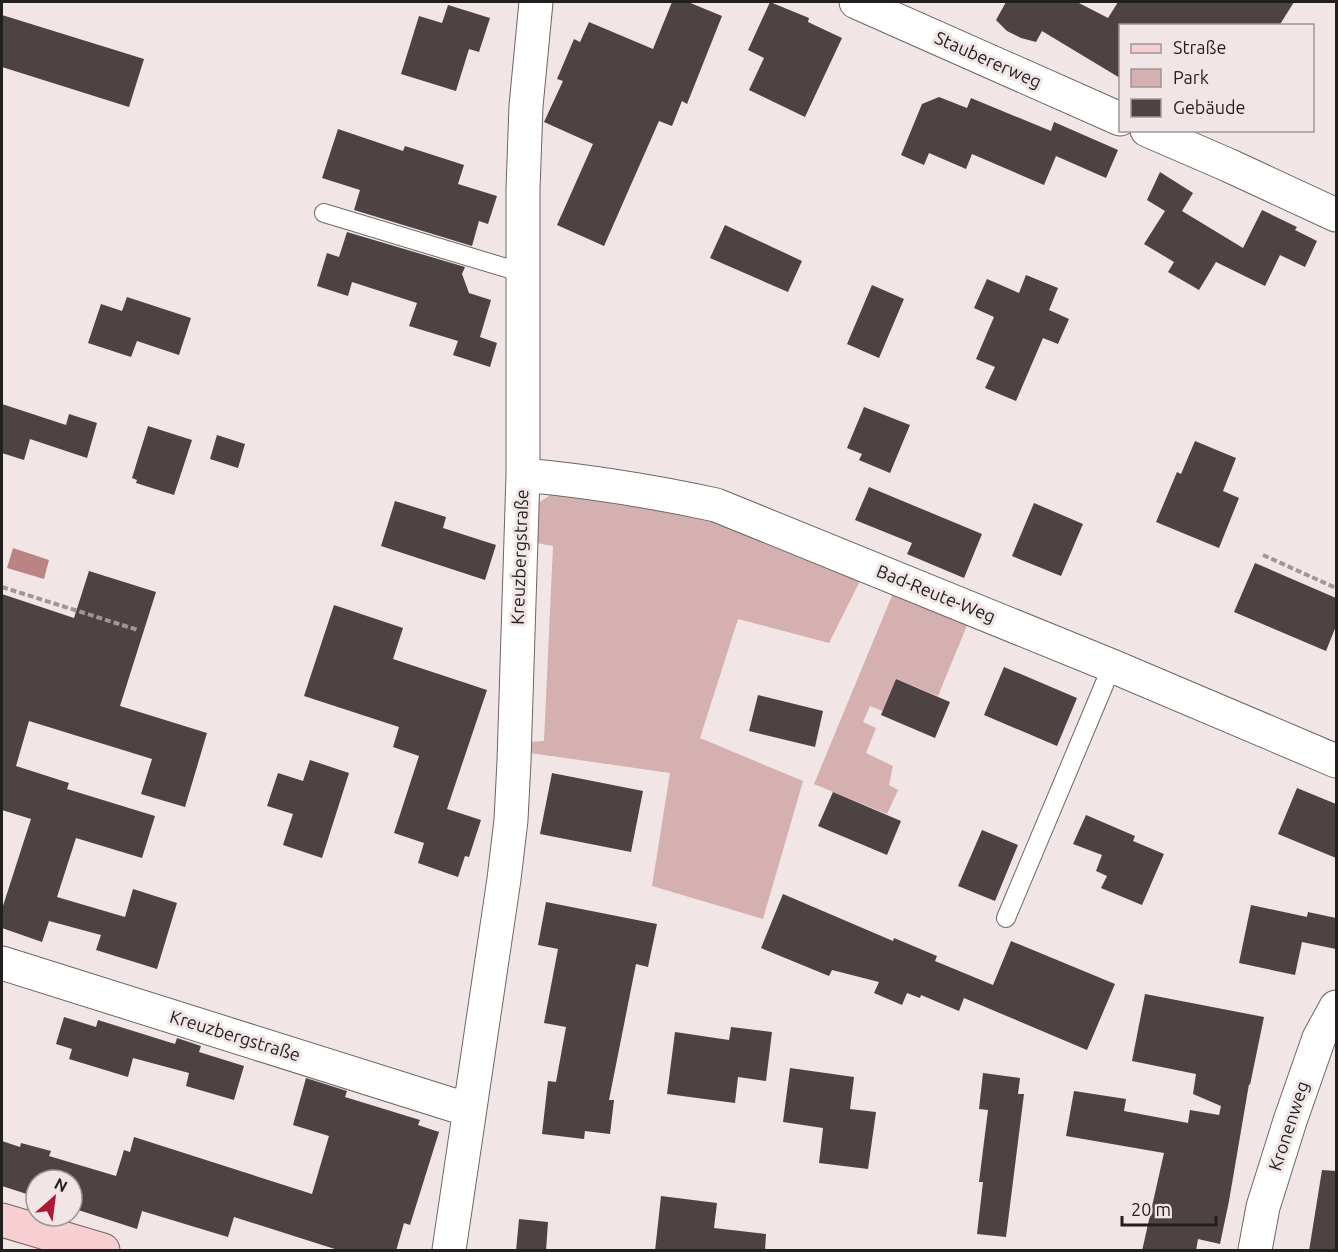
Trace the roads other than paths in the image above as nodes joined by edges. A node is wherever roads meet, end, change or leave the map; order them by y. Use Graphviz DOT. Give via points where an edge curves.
graph roads {
  1 [pos="536,2"];
  2 [pos="856,2"];
  3 [pos="1119,118"];
  4 [pos="1153,132"];
  5 [pos="324,213"];
  6 [pos="1336,215"];
  7 [pos="523,273"];
  8 [pos="523,475"];
  9 [pos="1112,666"];
  10 [pos="1336,761"];
  11 [pos="1006,918"];
  12 [pos="2,963"];
  13 [pos="1336,1007"];
  14 [pos="469,1110"];
  15 [pos="2,1220"];
  16 [pos="103,1251"];
  17 [pos="449,1251"];
  18 [pos="1255,1251"];
  1 -- 7 [label="street, Kreuzbergstraße" via="526,106"];
  2 -- 3 [label="street, Staubererweg"];
  4 -- 6 [label="street"];
  5 -- 7 [label="lane"];
  7 -- 8 [label="street, Kreuzbergstraße"];
  8 -- 9 [label="street, Bad-Reute-Weg" via="654,492 716,506"];
  8 -- 14 [label="street, Kreuzbergstraße" via="511,820"];
  9 -- 10 [label="street, Bad-Reute-Weg"];
  9 -- 11 [label="lane"];
  12 -- 14 [label="street, Kreuzbergstraße"];
  13 -- 18 [label="street, Kronenweg" via="1319,1038 1290,1121 1263,1207"];
  14 -- 17 [label="street, Kreuzbergstraße"];
  15 -- 16 [label="main road"];
}
